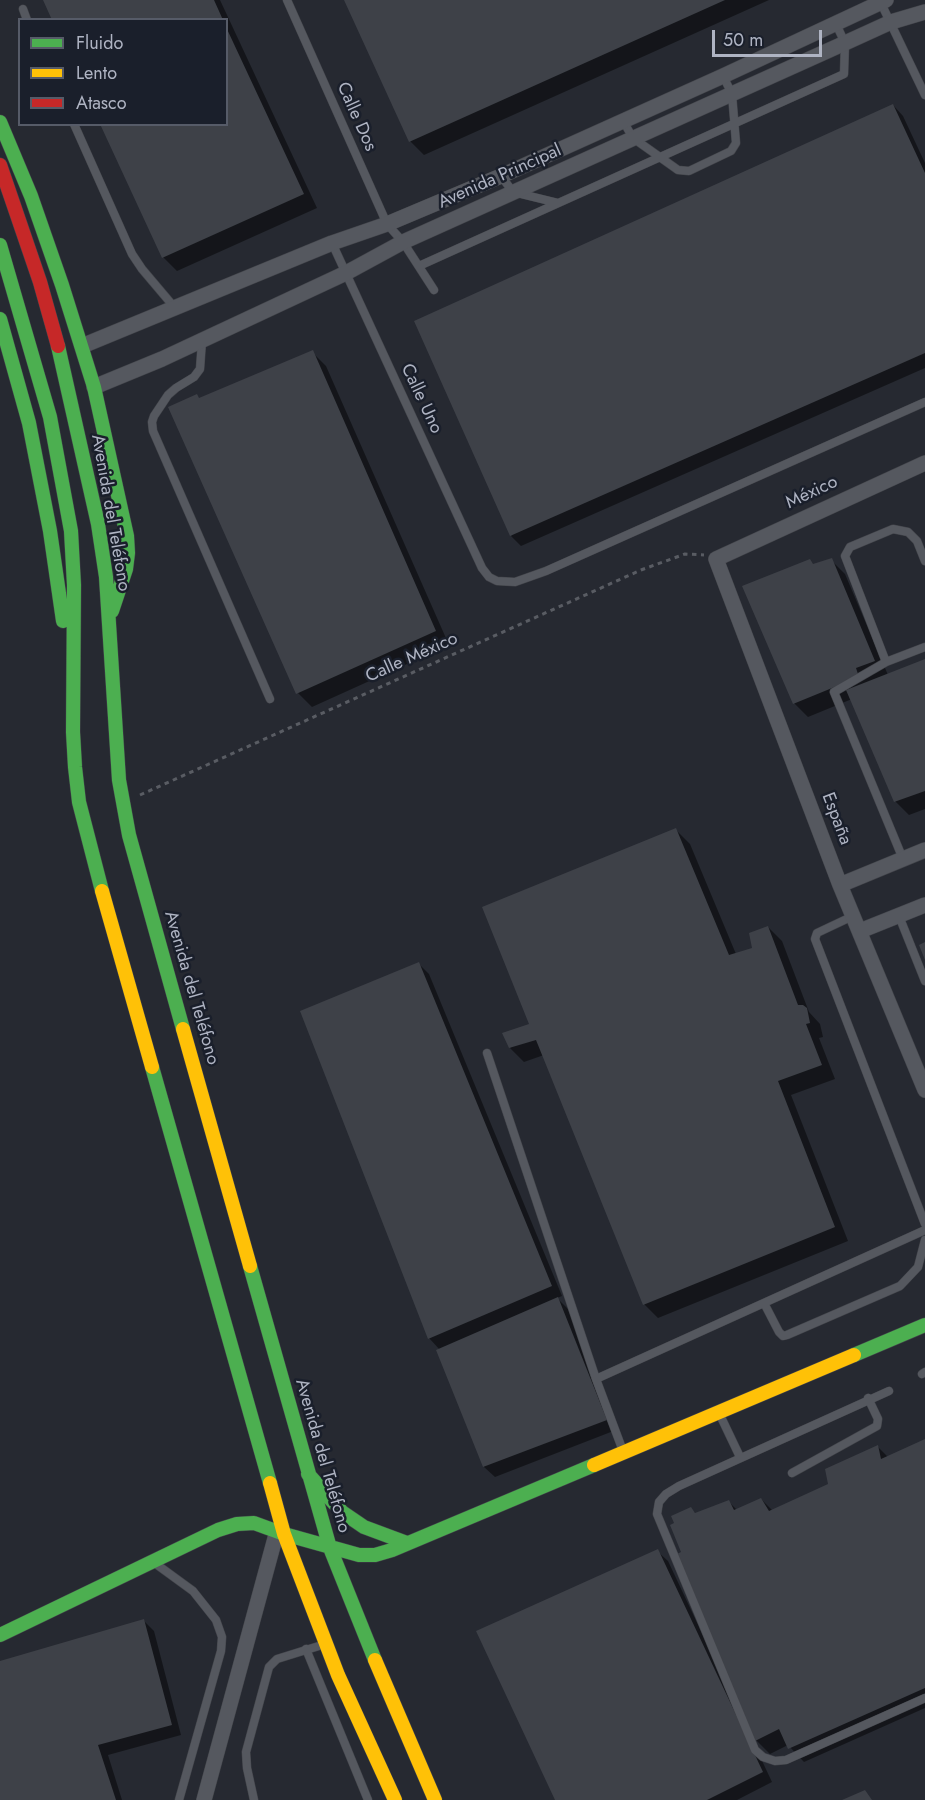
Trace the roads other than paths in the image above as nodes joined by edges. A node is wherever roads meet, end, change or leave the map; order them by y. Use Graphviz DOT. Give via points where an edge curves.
graph roads {
  1 [pos="287,0"];
  2 [pos="882,1"];
  3 [pos="23,9"];
  4 [pos="925,12"];
  5 [pos="26,18"];
  6 [pos="891,22"];
  7 [pos="836,24"];
  8 [pos="845,43"];
  9 [pos="723,76"];
  10 [pos="732,94"];
  11 [pos="925,94"];
  12 [pos="623,121"];
  13 [pos="0,122"];
  14 [pos="735,124"];
  15 [pos="75,126"];
  16 [pos="633,138"];
  17 [pos="660,158"];
  18 [pos="0,165"];
  19 [pos="501,176"];
  20 [pos="513,192"];
  21 [pos="558,203"];
  22 [pos="387,224"];
  23 [pos="403,242"];
  24 [pos="332,243"];
  25 [pos="0,246"];
  26 [pos="419,266"];
  27 [pos="346,273"];
  28 [pos="434,290"];
  29 [pos="175,308"];
  30 [pos="0,319"];
  31 [pos="202,340"];
  32 [pos="82,346"];
  33 [pos="94,387"];
  34 [pos="925,402"];
  35 [pos="925,464"];
  36 [pos="716,559"];
  37 [pos="925,561"];
  38 [pos="109,619"];
  39 [pos="925,647"];
  40 [pos="74,656"];
  41 [pos="886,662"];
  42 [pos="270,699"];
  43 [pos="925,850"];
  44 [pos="903,859"];
  45 [pos="840,885"];
  46 [pos="925,905"];
  47 [pos="853,916"];
  48 [pos="898,916"];
  49 [pos="860,931"];
  50 [pos="925,981"];
  51 [pos="487,1053"];
  52 [pos="925,1090"];
  53 [pos="925,1224"];
  54 [pos="925,1230"];
  55 [pos="925,1239"];
  56 [pos="764,1303"];
  57 [pos="925,1325"];
  58 [pos="596,1379"];
  59 [pos="889,1390"];
  60 [pos="868,1398"];
  61 [pos="718,1413"];
  62 [pos="623,1453"];
  63 [pos="740,1457"];
  64 [pos="792,1473"];
  65 [pos="308,1474"];
  66 [pos="281,1532"];
  67 [pos="407,1543"];
  68 [pos="330,1548"];
  69 [pos="153,1561"];
  70 [pos="0,1635"];
  71 [pos="326,1643"];
  72 [pos="306,1649"];
  73 [pos="925,1698"];
  74 [pos="179,1800"];
  75 [pos="204,1800"];
  76 [pos="254,1800"];
  77 [pos="368,1800"];
  78 [pos="395,1800"];
  79 [pos="435,1800"];
  1 -- 22 [label="lane, Calle Dos"];
  2 -- 6 [label="lane"];
  2 -- 7 [label="street, Avenida Principal"];
  3 -- 5 [label="lane"];
  4 -- 6 [label="street, Avenida Principal"];
  6 -- 8 [label="street, Avenida Principal"];
  6 -- 11 [label="lane"];
  7 -- 8 [label="lane"];
  7 -- 9 [label="street, Avenida Principal"];
  8 -- 10 [label="street, Avenida Principal"];
  8 -- 14 [label="lane" via="844,74"];
  9 -- 10 [label="lane"];
  9 -- 12 [label="street, Avenida Principal"];
  10 -- 14 [label="lane"];
  10 -- 16 [label="street, Avenida Principal"];
  12 -- 16 [label="lane"];
  12 -- 19 [label="street, Avenida Principal"];
  13 -- 32 [label="main road" via="31,196"];
  14 -- 17 [label="lane"];
  14 -- 17 [label="lane" via="736,143 731,151 689,171 678,170"];
  15 -- 29 [label="lane" via="132,254"];
  16 -- 17 [label="lane"];
  16 -- 20 [label="street, Avenida Principal"];
  17 -- 21 [label="lane"];
  18 -- 38 [label="main road, Avenida del Teléfono" via="62,358 98,524"];
  19 -- 20 [label="lane"];
  19 -- 22 [label="street, Avenida Principal"];
  20 -- 21 [label="lane"];
  20 -- 23 [label="street, Avenida Principal"];
  21 -- 26 [label="lane"];
  22 -- 23 [label="lane, Calle Dos"];
  22 -- 24 [label="street, Avenida Principal"];
  23 -- 26 [label="lane, Calle Dos"];
  23 -- 27 [label="street, Avenida Principal"];
  24 -- 27 [label="lane, Calle Uno"];
  24 -- 29 [label="street, Avenida Principal"];
  25 -- 40 [label="main road" via="50,417 71,531"];
  26 -- 28 [label="lane, Calle Dos"];
  27 -- 31 [label="street, Avenida Principal"];
  27 -- 34 [label="lane, Calle Uno" via="483,568 489,578 497,581 526,579"];
  29 -- 32 [label="street, Avenida Principal"];
  30 -- 40 [label="main road" via="28,423 50,531 58,600"];
  31 -- 33 [label="street, Avenida Principal"];
  31 -- 42 [label="lane" via="200,369 168,395 154,416 153,430"];
  32 -- 33 [label="main road"];
  33 -- 38 [label="main road" via="127,536 126,568"];
  35 -- 36 [label="street, México"];
  36 -- 45 [label="street, España"];
  37 -- 41 [label="lane" via="908,532 892,529 850,547 845,556"];
  38 -- 65 [label="main road, Avenida del Teléfono" via="122,803"];
  39 -- 41 [label="lane"];
  40 -- 66 [label="main road" via="75,767 87,837"];
  41 -- 44 [label="lane" via="834,692"];
  43 -- 44 [label="street"];
  44 -- 45 [label="street"];
  45 -- 47 [label="street, España"];
  46 -- 48 [label="street"];
  47 -- 49 [label="street, España"];
  47 -- 53 [label="lane" via="817,933 815,939"];
  48 -- 49 [label="street"];
  48 -- 50 [label="lane"];
  49 -- 52 [label="street, España"];
  51 -- 58 [label="lane"];
  54 -- 56 [label="lane"];
  55 -- 56 [label="lane" via="918,1267 900,1286 787,1335 779,1332"];
  56 -- 58 [label="lane"];
  57 -- 61 [label="main road"];
  58 -- 62 [label="lane"];
  59 -- 60 [label="lane"];
  60 -- 63 [label="lane"];
  60 -- 64 [label="lane" via="878,1419 877,1426"];
  61 -- 62 [label="main road"];
  61 -- 63 [label="lane"];
  62 -- 67 [label="main road"];
  63 -- 73 [label="lane" via="666,1494 659,1502 657,1514 755,1750 763,1757 786,1761"];
  65 -- 67 [label="main road" via="342,1512 364,1527"];
  65 -- 68 [label="main road, Avenida del Teléfono"];
  66 -- 68 [label="main road"];
  66 -- 69 [label="main road" via="254,1523 237,1524"];
  66 -- 71 [label="main road"];
  66 -- 75 [label="street"];
  67 -- 68 [label="main road" via="375,1555"];
  68 -- 79 [label="main road, Avenida del Teléfono"];
  69 -- 70 [label="main road"];
  69 -- 74 [label="lane" via="193,1591 216,1620 222,1636"];
  71 -- 72 [label="lane"];
  71 -- 78 [label="main road"];
  72 -- 76 [label="lane" via="277,1659 267,1672 246,1752"];
  72 -- 77 [label="lane"];
}
